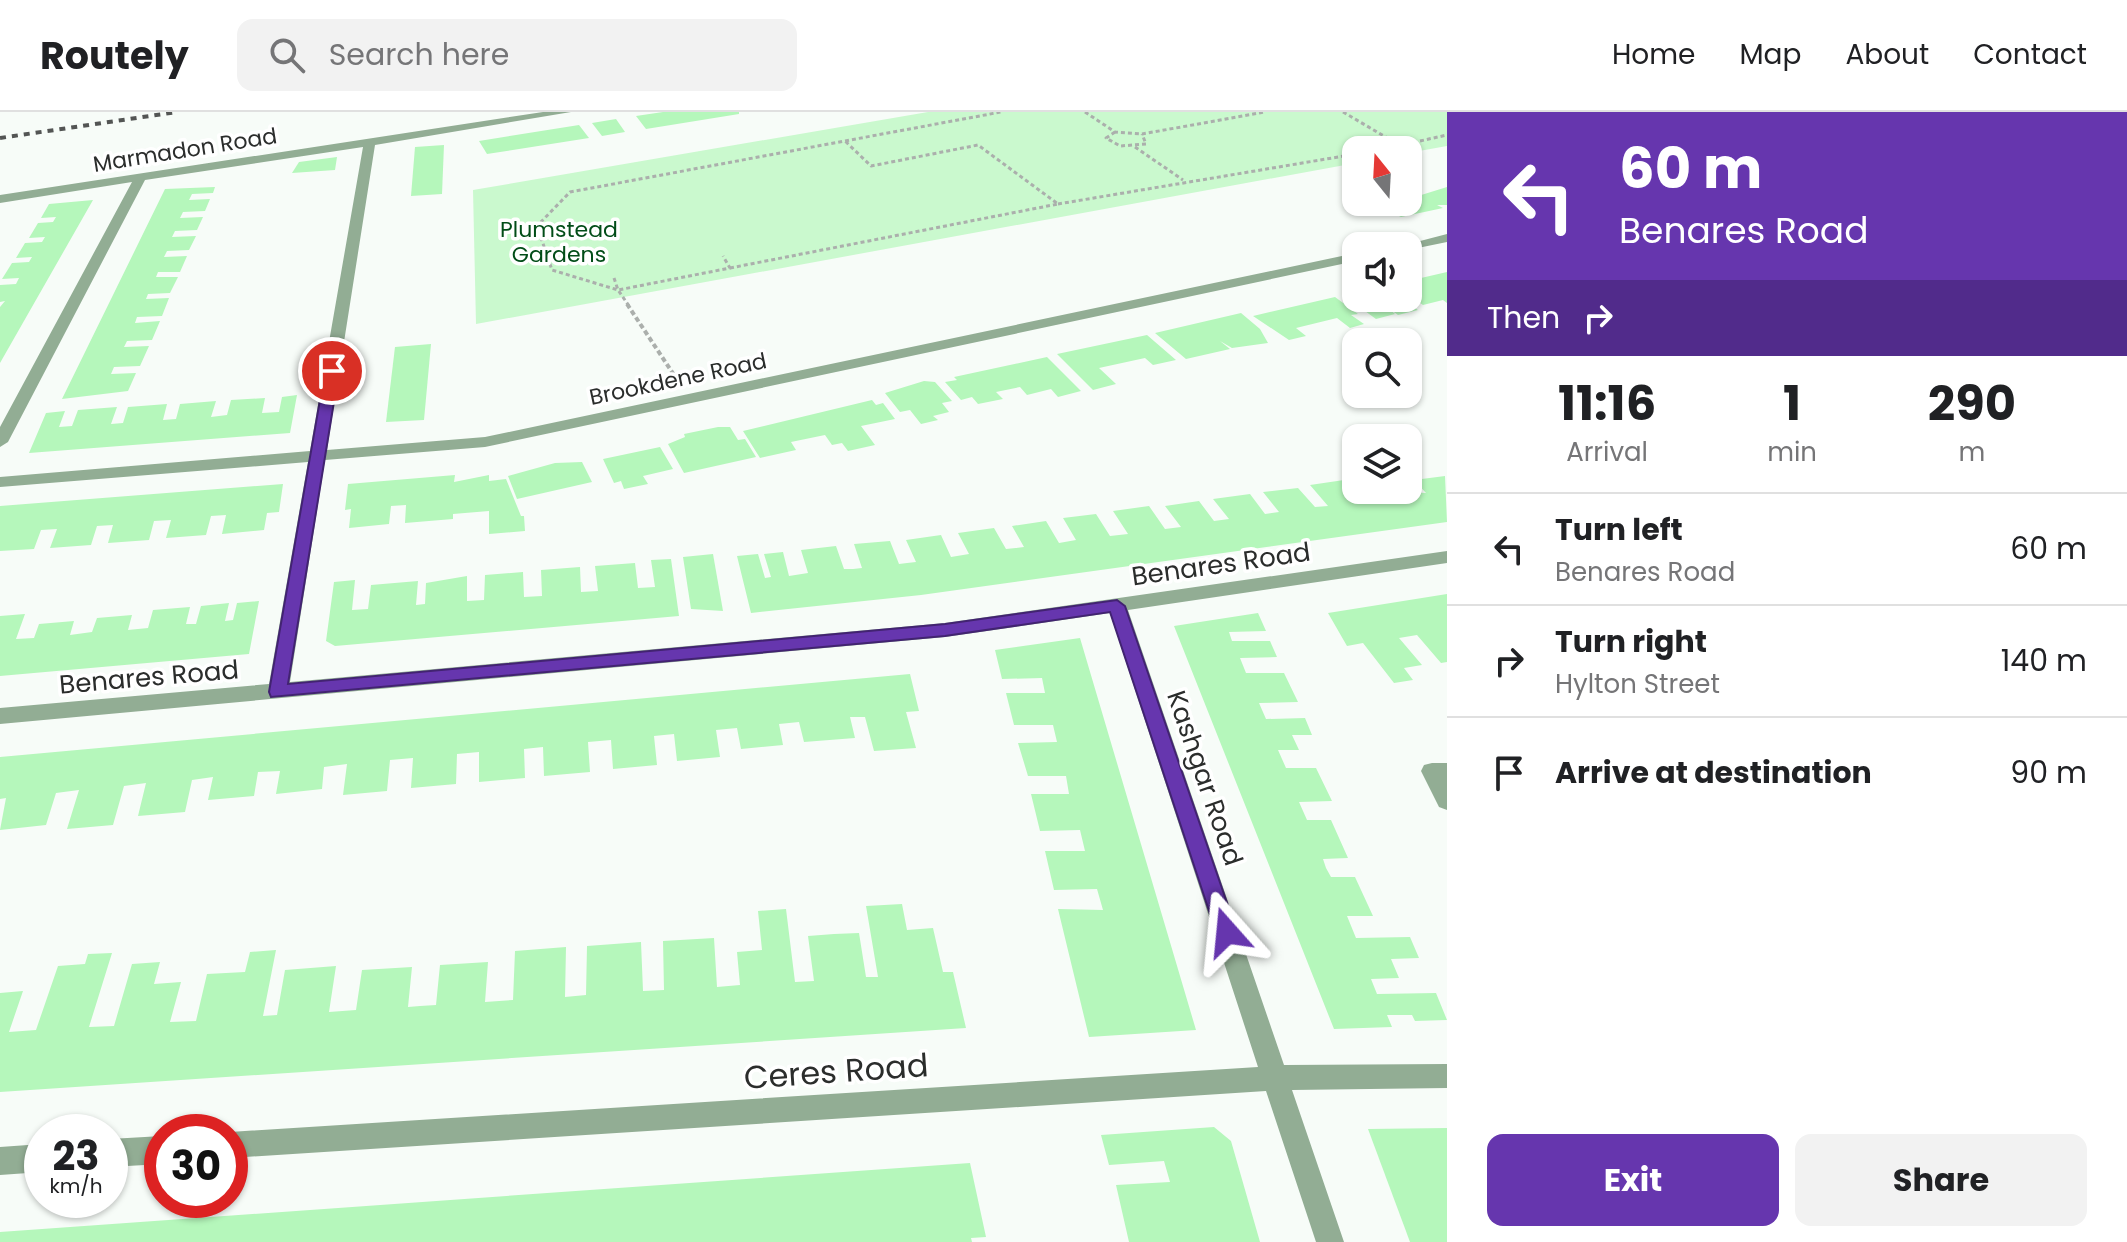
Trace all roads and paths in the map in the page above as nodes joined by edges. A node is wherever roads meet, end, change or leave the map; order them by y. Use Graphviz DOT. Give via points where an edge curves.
graph roads {
  1 [pos="565,112"];
  2 [pos="1001,112"];
  3 [pos="1085,112"];
  4 [pos="1265,112"];
  5 [pos="1343,112"];
  6 [pos="1115,132"];
  7 [pos="1142,134"];
  8 [pos="1447,135"];
  9 [pos="1385,136"];
  10 [pos="843,139"];
  11 [pos="1422,141"];
  12 [pos="370,142"];
  13 [pos="1134,146"];
  14 [pos="1342,156"];
  15 [pos="141,177"];
  16 [pos="1183,181"];
  17 [pos="0,199"];
  18 [pos="1058,204"];
  19 [pos="1447,238"];
  20 [pos="1422,243"];
  21 [pos="723,256"];
  22 [pos="1342,260"];
  23 [pos="730,268"];
  24 [pos="614,278"];
  25 [pos="618,290"];
  26 [pos="690,399"];
  27 [pos="0,442"];
  28 [pos="318,456"];
  29 [pos="0,482"];
  30 [pos="1447,557"];
  31 [pos="1117,606"];
  32 [pos="278,692"];
  33 [pos="0,716"];
  34 [pos="1447,771"];
  35 [pos="1447,801"];
  36 [pos="1447,1076"];
  37 [pos="1275,1078"];
  38 [pos="248,1144"];
  39 [pos="24,1159"];
  40 [pos="0,1161"];
  41 [pos="1330,1242"];
  1 -- 12 [label="street, Marmadon Road"];
  2 -- 10 [label="path"];
  3 -- 6 [label="path"];
  4 -- 7 [label="path"];
  5 -- 9 [label="path"];
  6 -- 7 [label="path"];
  6 -- 13 [label="path" via="1106,138 1111,143"];
  7 -- 13 [label="path" via="1146,144"];
  8 -- 11 [label="path"];
  10 -- 18 [label="path" via="871,166 978,145"];
  10 -- 25 [label="path" via="570,192 537,226 552,270"];
  12 -- 15 [label="street, Marmadon Road"];
  12 -- 28 [label="street"];
  13 -- 16 [label="path"];
  14 -- 16 [label="path"];
  15 -- 17 [label="street, Marmadon Road"];
  15 -- 27 [label="street"];
  16 -- 18 [label="path"];
  18 -- 23 [label="path"];
  19 -- 20 [label="street"];
  21 -- 23 [label="path"];
  22 -- 26 [label="street, Brookdene Road"];
  23 -- 25 [label="path"];
  24 -- 25 [label="path"];
  25 -- 26 [label="path"];
  26 -- 28 [label="street, Brookdene Road" via="485,442"];
  28 -- 29 [label="street, Brookdene Road"];
  28 -- 32 [label="street"];
  30 -- 31 [label="street, Benares Road"];
  31 -- 32 [label="street, Benares Road" via="930,632"];
  31 -- 37 [label="street, Kashgar Road"];
  32 -- 33 [label="street, Benares Road"];
  34 -- 35 [label="street" via="1432,771"];
  36 -- 37 [label="street, Ceres Road"];
  37 -- 38 [label="street, Ceres Road"];
  37 -- 41 [label="street, Kashgar Road"];
  39 -- 40 [label="street"];
}
